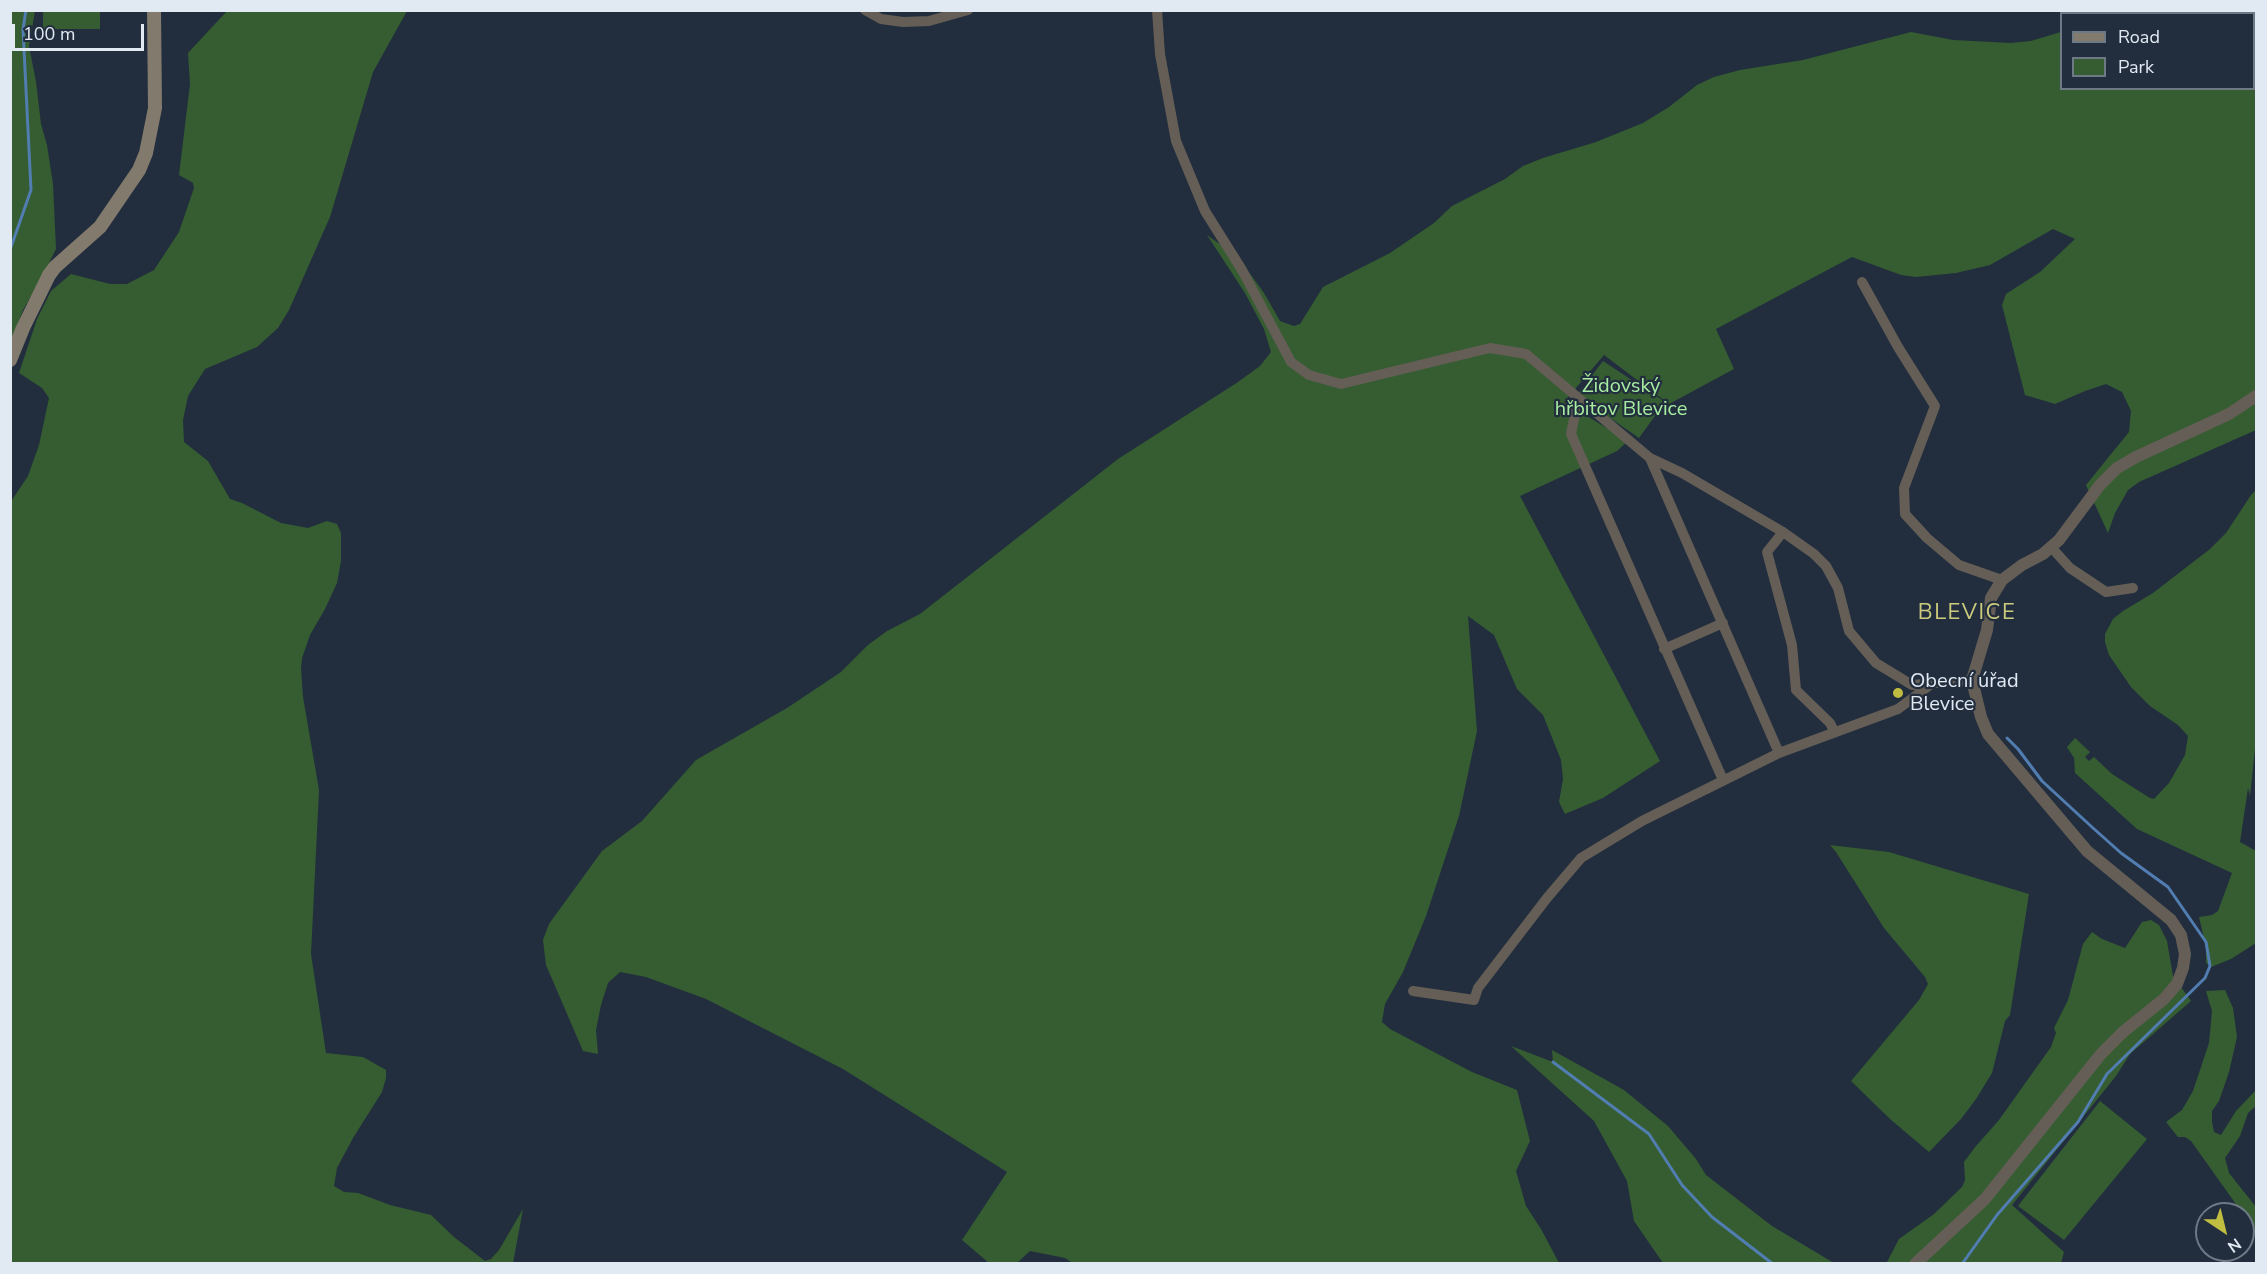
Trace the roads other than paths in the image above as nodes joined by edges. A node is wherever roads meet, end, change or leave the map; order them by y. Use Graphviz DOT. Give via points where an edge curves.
graph roads {
  1 [pos="154,10"];
  2 [pos="865,10"];
  3 [pos="968,10"];
  4 [pos="1157,10"];
  5 [pos="1862,282"];
  6 [pos="10,360"];
  7 [pos="2256,396"];
  8 [pos="1578,399"];
  9 [pos="1650,458"];
  10 [pos="1784,532"];
  11 [pos="2051,547"];
  12 [pos="2002,580"];
  13 [pos="2133,588"];
  14 [pos="1723,623"];
  15 [pos="1664,648"];
  16 [pos="1972,680"];
  17 [pos="1930,684"];
  18 [pos="1834,731"];
  19 [pos="1779,753"];
  20 [pos="1723,780"];
  21 [pos="1413,991"];
  22 [pos="1915,1263"];
  1 -- 6 [label="main road" via="155,108 147,153 140,170 104,222 49,275"];
  2 -- 3 [label="street" via="882,19 903,22 929,21"];
  4 -- 8 [label="street" via="1160,54 1176,141 1205,212 1242,270 1291,362 1310,375 1341,384 1490,348 1526,354"];
  5 -- 12 [label="street" via="1935,406 1904,488 1905,514 1959,565"];
  7 -- 11 [label="street" via="2229,414 2117,468"];
  8 -- 9 [label="street"];
  8 -- 15 [label="street" via="1571,434"];
  9 -- 10 [label="street"];
  9 -- 14 [label="street"];
  10 -- 17 [label="street" via="1826,566 1838,588 1849,631 1876,663 1912,685"];
  10 -- 18 [label="street" via="1767,552 1792,645 1796,690"];
  11 -- 12 [label="street"];
  11 -- 13 [label="street" via="2070,568 2106,592"];
  12 -- 16 [label="street" via="1991,598 1987,630"];
  14 -- 15 [label="street"];
  14 -- 19 [label="street"];
  15 -- 20 [label="street"];
  16 -- 17 [label="street"];
  16 -- 22 [label="street" via="1988,734 2087,851 2171,920 2181,935 2185,954 2176,984 2164,999 2101,1054 1985,1198"];
  17 -- 18 [label="street" via="1898,709"];
  18 -- 19 [label="street"];
  19 -- 20 [label="street"];
  20 -- 21 [label="street" via="1642,821 1581,858 1478,988 1474,1000"];
}
